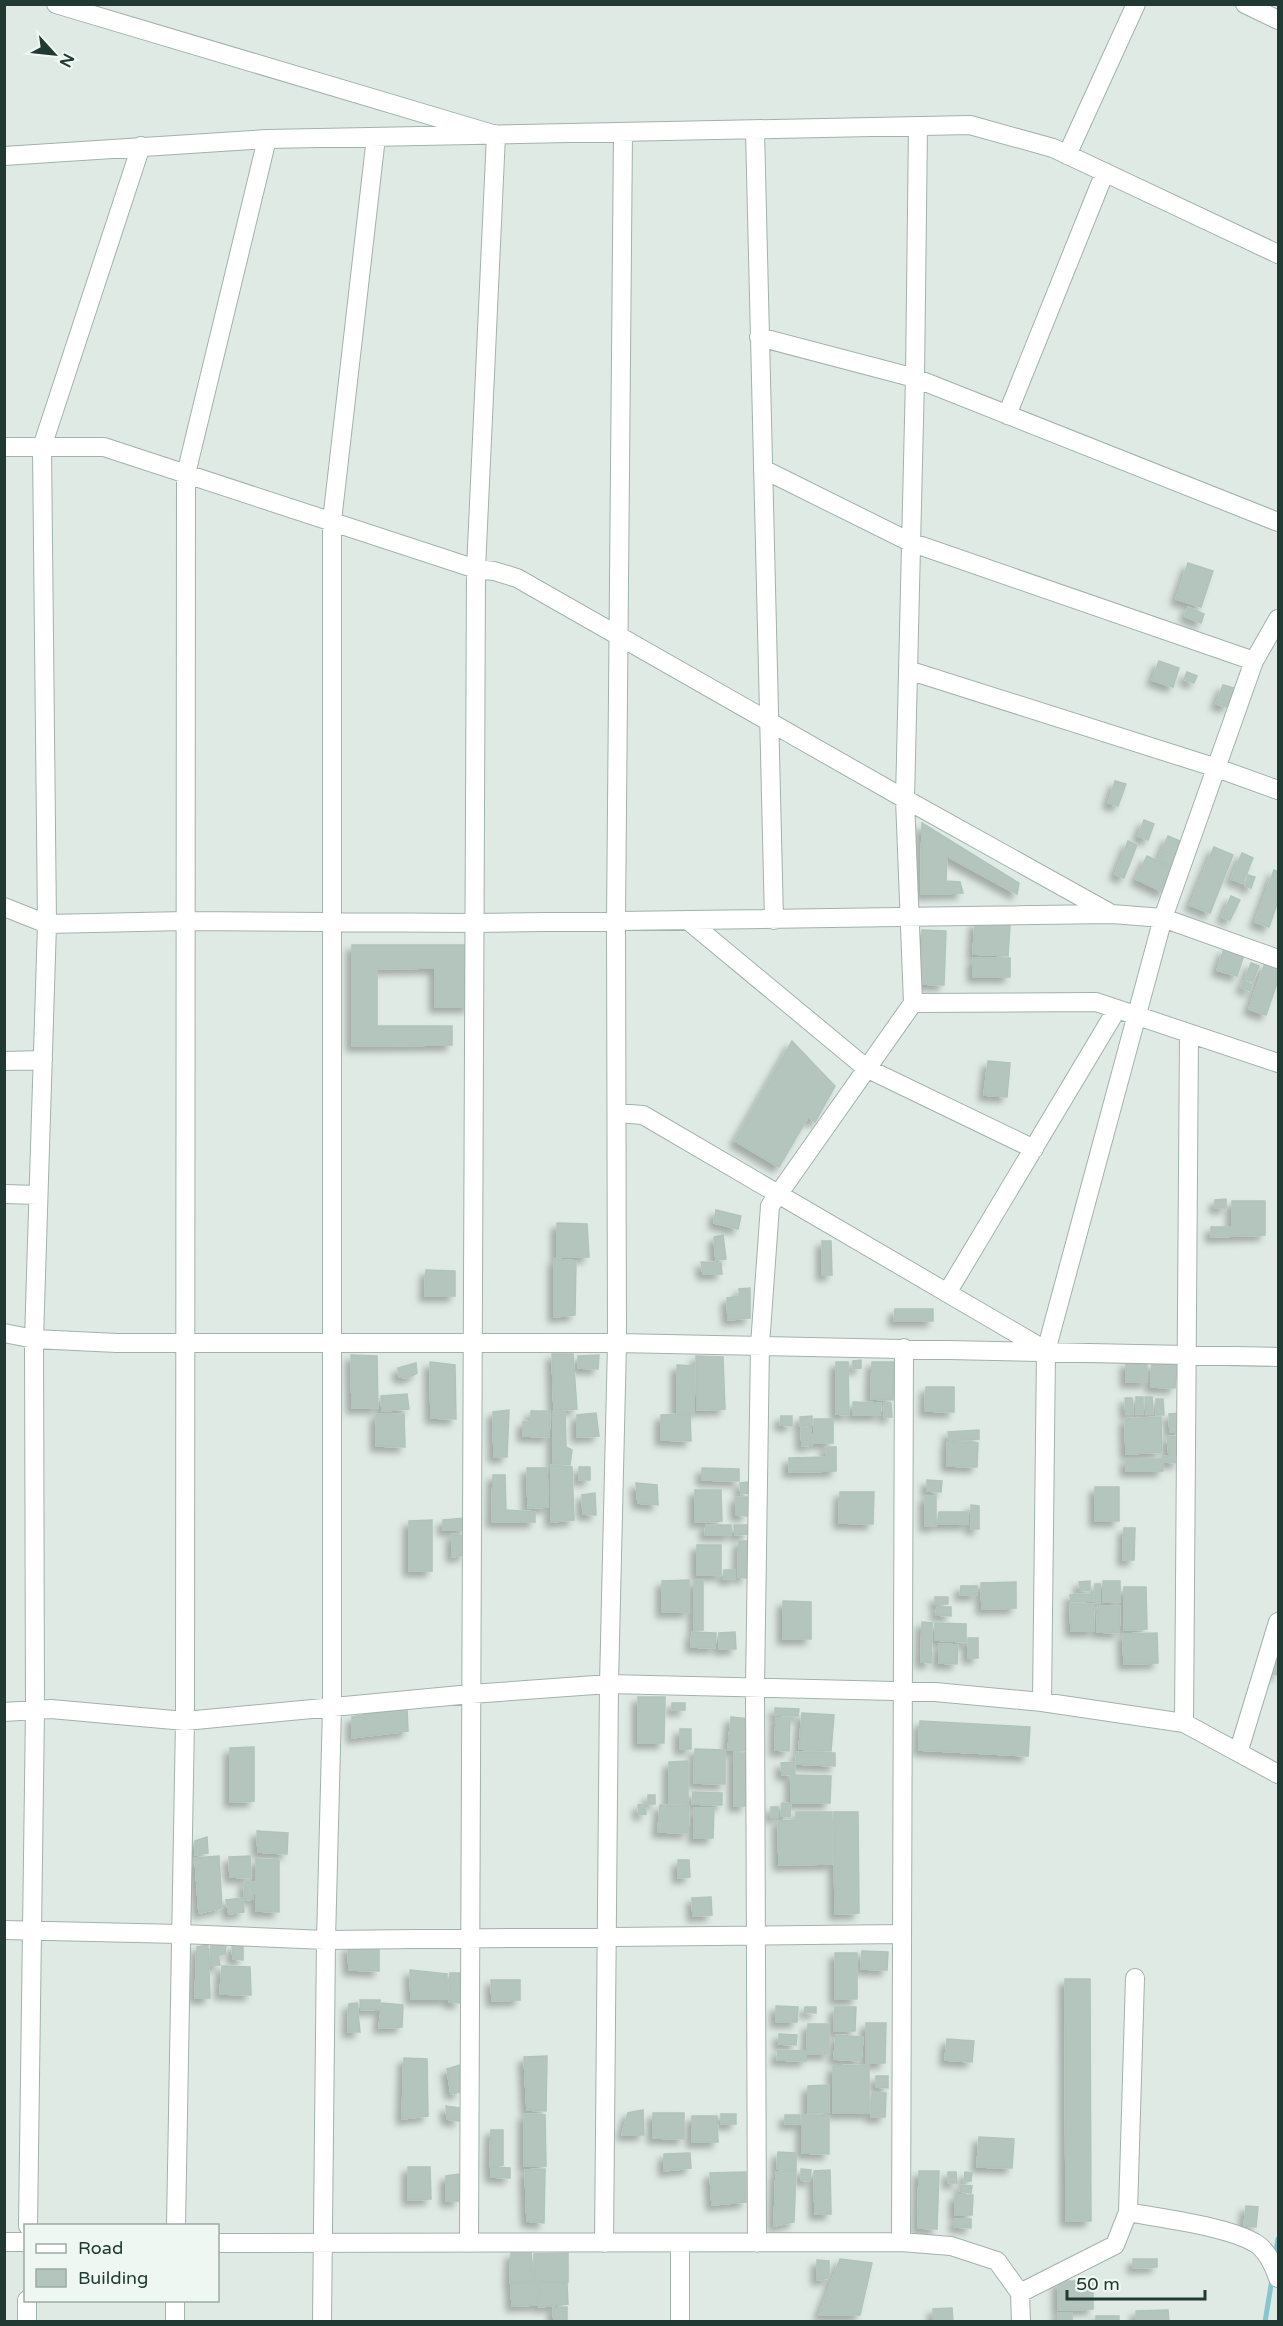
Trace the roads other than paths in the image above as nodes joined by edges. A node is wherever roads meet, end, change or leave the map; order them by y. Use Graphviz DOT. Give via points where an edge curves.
graph roads {
  1 [pos="56,4"];
  2 [pos="1136,4"];
  3 [pos="1245,4"];
  4 [pos="1278,20"];
  5 [pos="918,126"];
  6 [pos="755,130"];
  7 [pos="623,132"];
  8 [pos="496,135"];
  9 [pos="376,137"];
  10 [pos="267,139"];
  11 [pos="141,147"];
  12 [pos="1067,155"];
  13 [pos="4,156"];
  14 [pos="1105,172"];
  15 [pos="1278,254"];
  16 [pos="759,337"];
  17 [pos="915,378"];
  18 [pos="1007,415"];
  19 [pos="4,447"];
  20 [pos="42,447"];
  21 [pos="763,469"];
  22 [pos="186,474"];
  23 [pos="332,521"];
  24 [pos="1278,522"];
  25 [pos="910,542"];
  26 [pos="476,568"];
  27 [pos="1278,619"];
  28 [pos="618,635"];
  29 [pos="1254,661"];
  30 [pos="908,670"];
  31 [pos="768,720"];
  32 [pos="1217,768"];
  33 [pos="1278,790"];
  34 [pos="905,799"];
  35 [pos="4,907"];
  36 [pos="1112,914"];
  37 [pos="909,916"];
  38 [pos="1163,918"];
  39 [pos="616,920"];
  40 [pos="774,920"];
  41 [pos="185,921"];
  42 [pos="332,922"];
  43 [pos="690,922"];
  44 [pos="47,924"];
  45 [pos="475,924"];
  46 [pos="1278,959"];
  47 [pos="913,1004"];
  48 [pos="1117,1010"];
  49 [pos="1137,1016"];
  50 [pos="1189,1034"];
  51 [pos="42,1060"];
  52 [pos="4,1061"];
  53 [pos="1278,1063"];
  54 [pos="866,1068"];
  55 [pos="617,1113"];
  56 [pos="1034,1149"];
  57 [pos="4,1194"];
  58 [pos="778,1194"];
  59 [pos="38,1195"];
  60 [pos="947,1293"];
  61 [pos="4,1333"];
  62 [pos="34,1339"];
  63 [pos="617,1343"];
  64 [pos="185,1344"];
  65 [pos="472,1344"];
  66 [pos="332,1345"];
  67 [pos="760,1345"];
  68 [pos="904,1348"];
  69 [pos="1046,1351"];
  70 [pos="1187,1354"];
  71 [pos="1278,1357"];
  72 [pos="1278,1622"];
  73 [pos="609,1683"];
  74 [pos="755,1687"];
  75 [pos="903,1691"];
  76 [pos="471,1694"];
  77 [pos="1042,1702"];
  78 [pos="332,1708"];
  79 [pos="35,1710"];
  80 [pos="4,1712"];
  81 [pos="185,1721"];
  82 [pos="1184,1723"];
  83 [pos="1239,1750"];
  84 [pos="1278,1773"];
  85 [pos="31,1929"];
  86 [pos="4,1930"];
  87 [pos="181,1934"];
  88 [pos="902,1934"];
  89 [pos="756,1936"];
  90 [pos="470,1938"];
  91 [pos="607,1939"];
  92 [pos="326,1940"];
  93 [pos="1135,1978"];
  94 [pos="1128,2212"];
  95 [pos="28,2224"];
  96 [pos="176,2224"];
  97 [pos="4,2242"];
  98 [pos="24,2242"];
  99 [pos="322,2242"];
  100 [pos="680,2242"];
  101 [pos="901,2242"];
  102 [pos="219,2243"];
  103 [pos="469,2243"];
  104 [pos="604,2243"];
  105 [pos="757,2243"];
  106 [pos="1278,2278"];
  107 [pos="1020,2293"];
  108 [pos="27,2302"];
  109 [pos="175,2302"];
  110 [pos="27,2322"];
  111 [pos="175,2322"];
  112 [pos="322,2322"];
  113 [pos="680,2322"];
  114 [pos="1021,2322"];
  1 -- 8 [label="street"];
  2 -- 12 [label="street"];
  3 -- 4 [label="street"];
  5 -- 6 [label="street"];
  5 -- 12 [label="street" via="970,124"];
  5 -- 17 [label="street"];
  6 -- 7 [label="street"];
  6 -- 16 [label="street"];
  7 -- 8 [label="street"];
  7 -- 28 [label="street"];
  8 -- 9 [label="street"];
  8 -- 26 [label="street"];
  9 -- 10 [label="street"];
  9 -- 23 [label="street"];
  10 -- 11 [label="street"];
  10 -- 22 [label="street"];
  11 -- 13 [label="street"];
  11 -- 20 [label="street"];
  12 -- 14 [label="street"];
  14 -- 15 [label="street"];
  14 -- 18 [label="street"];
  16 -- 17 [label="street"];
  16 -- 21 [label="street"];
  17 -- 18 [label="street"];
  17 -- 25 [label="street"];
  18 -- 24 [label="street"];
  19 -- 20 [label="street"];
  20 -- 22 [label="street" via="104,447"];
  20 -- 44 [label="street"];
  21 -- 25 [label="street"];
  21 -- 31 [label="street"];
  22 -- 23 [label="street"];
  22 -- 41 [label="street"];
  23 -- 26 [label="street"];
  23 -- 42 [label="street"];
  25 -- 29 [label="street"];
  25 -- 30 [label="street"];
  26 -- 28 [label="street" via="517,578"];
  26 -- 45 [label="street"];
  27 -- 29 [label="street"];
  28 -- 31 [label="street"];
  28 -- 39 [label="street"];
  29 -- 32 [label="street"];
  30 -- 32 [label="street"];
  30 -- 34 [label="street"];
  31 -- 34 [label="street"];
  31 -- 40 [label="street"];
  32 -- 33 [label="street"];
  32 -- 38 [label="street"];
  34 -- 36 [label="street"];
  34 -- 37 [label="street"];
  35 -- 44 [label="street"];
  36 -- 37 [label="street"];
  36 -- 38 [label="street"];
  37 -- 40 [label="street"];
  37 -- 47 [label="street"];
  38 -- 46 [label="street"];
  38 -- 49 [label="street"];
  39 -- 43 [label="street"];
  39 -- 45 [label="street"];
  39 -- 55 [label="street"];
  40 -- 43 [label="street"];
  41 -- 42 [label="street"];
  41 -- 44 [label="street"];
  41 -- 64 [label="street"];
  42 -- 45 [label="street"];
  42 -- 66 [label="street"];
  43 -- 54 [label="street"];
  44 -- 51 [label="street"];
  45 -- 65 [label="street"];
  47 -- 48 [label="street" via="1096,1002"];
  47 -- 54 [label="street"];
  48 -- 49 [label="street"];
  48 -- 56 [label="street"];
  49 -- 50 [label="street"];
  49 -- 69 [label="street"];
  50 -- 53 [label="street"];
  50 -- 70 [label="street"];
  51 -- 52 [label="street"];
  51 -- 59 [label="street"];
  54 -- 56 [label="street"];
  54 -- 58 [label="street"];
  55 -- 58 [label="street" via="643,1114"];
  55 -- 63 [label="street"];
  56 -- 60 [label="street"];
  57 -- 59 [label="street"];
  58 -- 60 [label="street"];
  58 -- 67 [label="street" via="770,1206"];
  59 -- 62 [label="street"];
  60 -- 69 [label="street"];
  61 -- 62 [label="street"];
  62 -- 64 [label="street"];
  62 -- 79 [label="street"];
  63 -- 65 [label="street"];
  63 -- 67 [label="street"];
  63 -- 73 [label="street"];
  64 -- 66 [label="street"];
  64 -- 81 [label="street"];
  65 -- 66 [label="street"];
  65 -- 76 [label="street"];
  66 -- 78 [label="street"];
  67 -- 68 [label="street"];
  67 -- 74 [label="street"];
  68 -- 69 [label="street"];
  68 -- 75 [label="street"];
  69 -- 70 [label="street"];
  69 -- 77 [label="street"];
  70 -- 71 [label="street"];
  70 -- 82 [label="street"];
  72 -- 83 [label="street"];
  73 -- 74 [label="street"];
  73 -- 76 [label="street"];
  73 -- 91 [label="street"];
  74 -- 75 [label="street"];
  74 -- 89 [label="street"];
  75 -- 77 [label="street"];
  75 -- 88 [label="street"];
  76 -- 78 [label="street"];
  76 -- 90 [label="street"];
  77 -- 82 [label="street"];
  78 -- 81 [label="street"];
  78 -- 92 [label="street"];
  79 -- 80 [label="street"];
  79 -- 81 [label="street" via="51,1708"];
  79 -- 85 [label="street"];
  81 -- 87 [label="street"];
  82 -- 83 [label="street"];
  83 -- 84 [label="street"];
  85 -- 86 [label="street"];
  85 -- 87 [label="street"];
  85 -- 95 [label="street"];
  87 -- 92 [label="street"];
  87 -- 96 [label="street"];
  88 -- 89 [label="street"];
  88 -- 101 [label="street"];
  89 -- 91 [label="street"];
  89 -- 105 [label="street"];
  90 -- 91 [label="street"];
  90 -- 92 [label="street"];
  90 -- 103 [label="street"];
  91 -- 104 [label="street"];
  92 -- 99 [label="street"];
  93 -- 94 [label="street"];
  94 -- 106 [label="street" via="1230,2233 1258,2244"];
  94 -- 107 [label="street" via="1115,2245"];
  97 -- 98 [label="street"];
  99 -- 102 [label="street"];
  99 -- 103 [label="street"];
  99 -- 112 [label="street"];
  100 -- 104 [label="street"];
  100 -- 105 [label="street"];
  100 -- 113 [label="street"];
  101 -- 105 [label="street"];
  101 -- 107 [label="street" via="951,2246 997,2261"];
  103 -- 104 [label="street"];
  107 -- 114 [label="street"];
  108 -- 110 [label="street"];
  109 -- 111 [label="street"];
}
